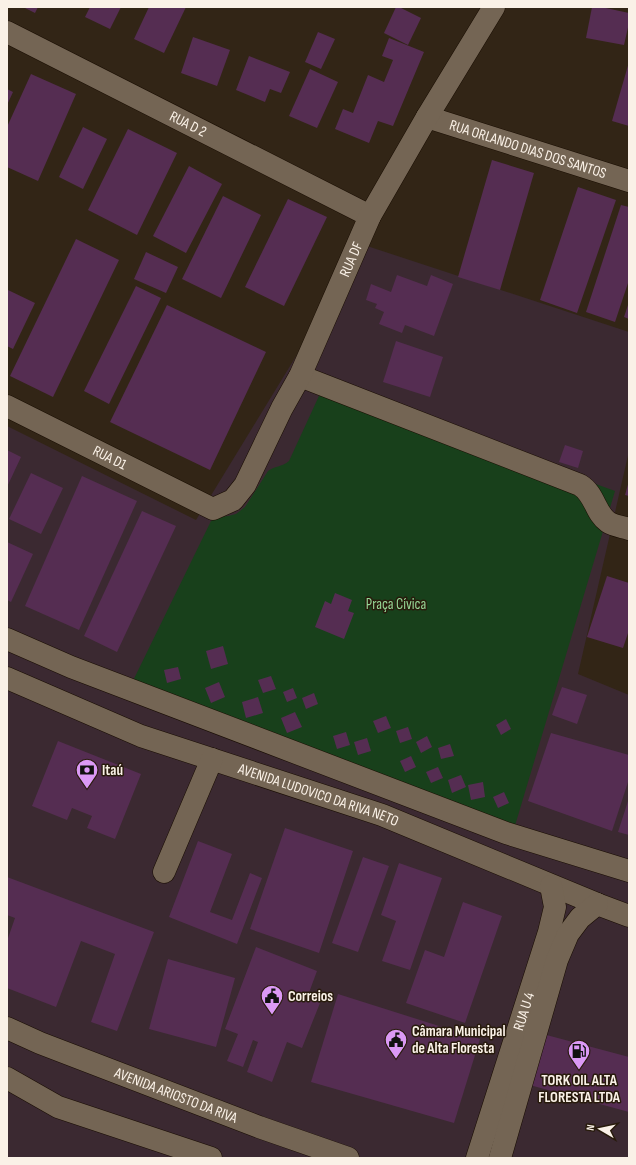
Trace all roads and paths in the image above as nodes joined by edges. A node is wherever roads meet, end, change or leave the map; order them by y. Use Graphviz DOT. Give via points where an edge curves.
graph roads {
  1 [pos="494,7"];
  2 [pos="7,32"];
  3 [pos="427,117"];
  4 [pos="629,181"];
  5 [pos="370,216"];
  6 [pos="300,376"];
  7 [pos="7,406"];
  8 [pos="213,510"];
  9 [pos="629,529"];
  10 [pos="7,639"];
  11 [pos="7,678"];
  12 [pos="212,759"];
  13 [pos="629,871"];
  14 [pos="164,872"];
  15 [pos="551,886"];
  16 [pos="597,904"];
  17 [pos="629,916"];
  18 [pos="7,1028"];
  19 [pos="7,1078"];
  20 [pos="211,1158"];
  21 [pos="348,1158"];
  22 [pos="477,1158"];
  23 [pos="500,1158"];
  1 -- 3 [label="street, RUA DF"];
  2 -- 5 [label="street, RUA D 2"];
  3 -- 4 [label="street, RUA ORLANDO DIAS DOS SANTOS"];
  3 -- 5 [label="street, RUA DF"];
  5 -- 6 [label="street, RUA DF"];
  6 -- 8 [label="street, RUA DF" via="245,485 233,500"];
  6 -- 9 [label="street" via="580,485 589,493 609,522"];
  7 -- 8 [label="street, RUA D1"];
  10 -- 13 [label="street" via="71,667 506,833"];
  11 -- 12 [label="street, AVENIDA LUDOVICO DA RIVA NETO" via="141,736"];
  12 -- 14 [label="street"];
  12 -- 15 [label="street, AVENIDA LUDOVICO DA RIVA NETO" via="382,815"];
  15 -- 16 [label="street, AVENIDA LUDOVICO DA RIVA NETO"];
  15 -- 22 [label="street, RUA U 4" via="554,907 549,932"];
  16 -- 17 [label="street, AVENIDA LUDOVICO DA RIVA NETO"];
  16 -- 23 [label="street, RUA U 4" via="580,918 568,934 557,960"];
  18 -- 21 [label="street, AVENIDA ARIOSTO DA RIVA" via="259,1127"];
  19 -- 20 [label="street" via="58,1107"];
}
